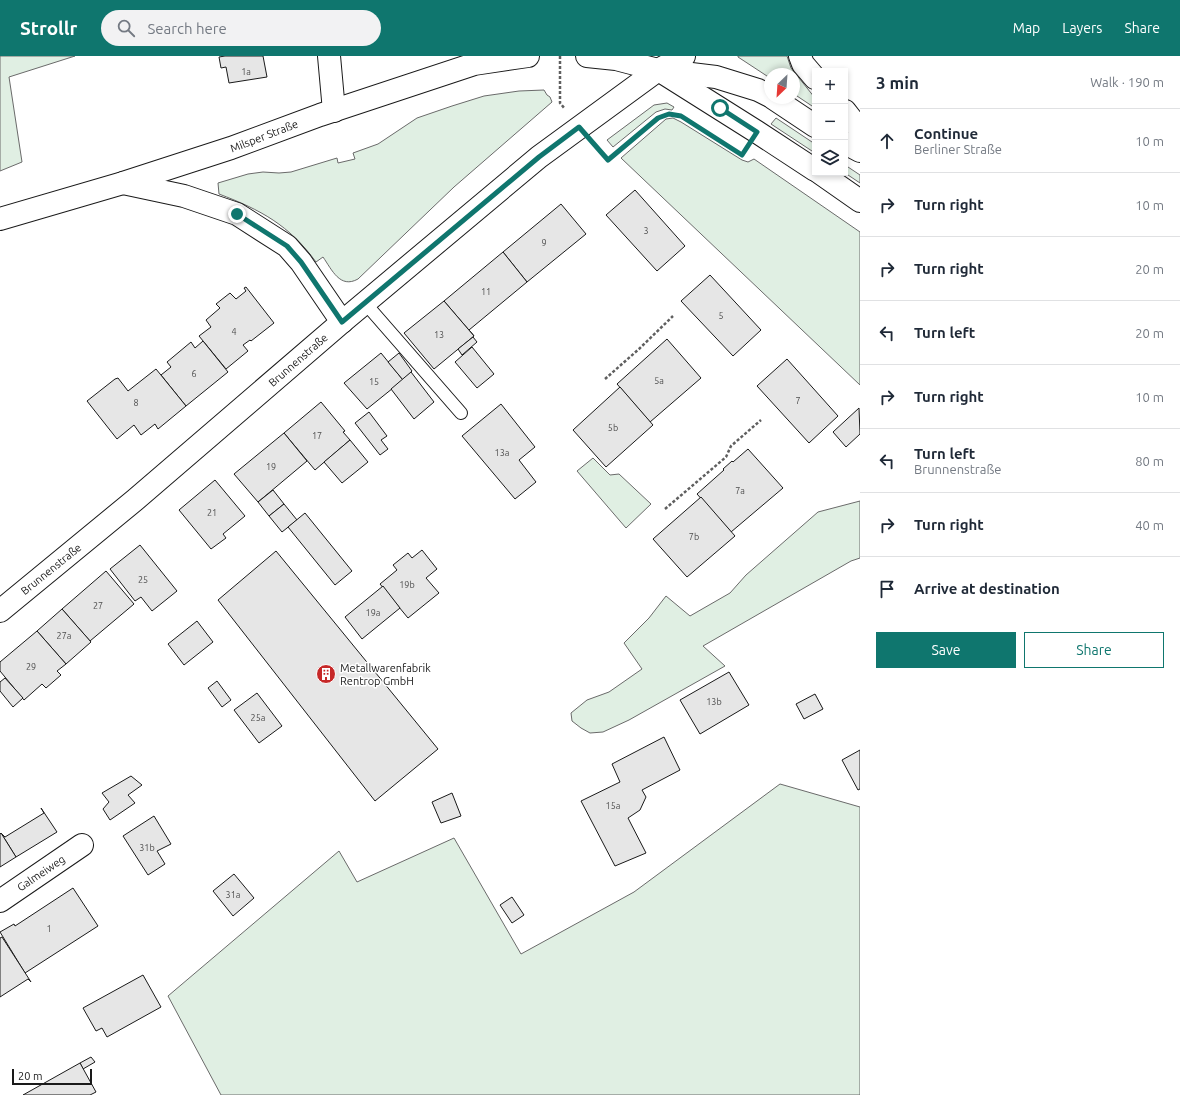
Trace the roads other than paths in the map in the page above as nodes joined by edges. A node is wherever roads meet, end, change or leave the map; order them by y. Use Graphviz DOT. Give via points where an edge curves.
graph roads {
  1 [pos="329,56"];
  2 [pos="528,56"];
  3 [pos="587,56"];
  4 [pos="683,56"];
  5 [pos="800,56"];
  6 [pos="658,70"];
  7 [pos="812,74"];
  8 [pos="764,93"];
  9 [pos="782,104"];
  10 [pos="334,111"];
  11 [pos="848,115"];
  12 [pos="812,124"];
  13 [pos="860,130"];
  14 [pos="848,145"];
  15 [pos="860,151"];
  16 [pos="812,168"];
  17 [pos="824,176"];
  18 [pos="123,183"];
  19 [pos="860,201"];
  20 [pos="0,219"];
  21 [pos="365,303"];
  22 [pos="342,322"];
  23 [pos="461,413"];
  24 [pos="0,611"];
  25 [pos="82,845"];
  26 [pos="0,901"];
  1 -- 10 [label="main road"];
  2 -- 10 [label="main road, Milsper Straße" via="474,64"];
  3 -- 6 [label="main road" via="616,59"];
  4 -- 6 [label="main road, Brunnenstraße"];
  5 -- 7 [label="main road"];
  6 -- 8 [label="main road" via="716,77"];
  6 -- 16 [label="main road"];
  6 -- 21 [label="main road, Brunnenstraße" via="539,157"];
  9 -- 12 [label="main road"];
  10 -- 18 [label="main road, Milsper Straße"];
  11 -- 13 [label="main road"];
  14 -- 15 [label="main road"];
  17 -- 19 [label="main road"];
  18 -- 20 [label="main road, Milsper Straße"];
  18 -- 22 [label="main road" via="184,196 237,214 287,246"];
  21 -- 22 [label="main road, Brunnenstraße"];
  21 -- 23 [label="lane"];
  22 -- 24 [label="main road, Brunnenstraße" via="135,500"];
  25 -- 26 [label="main road, Galmeiweg"];
}
